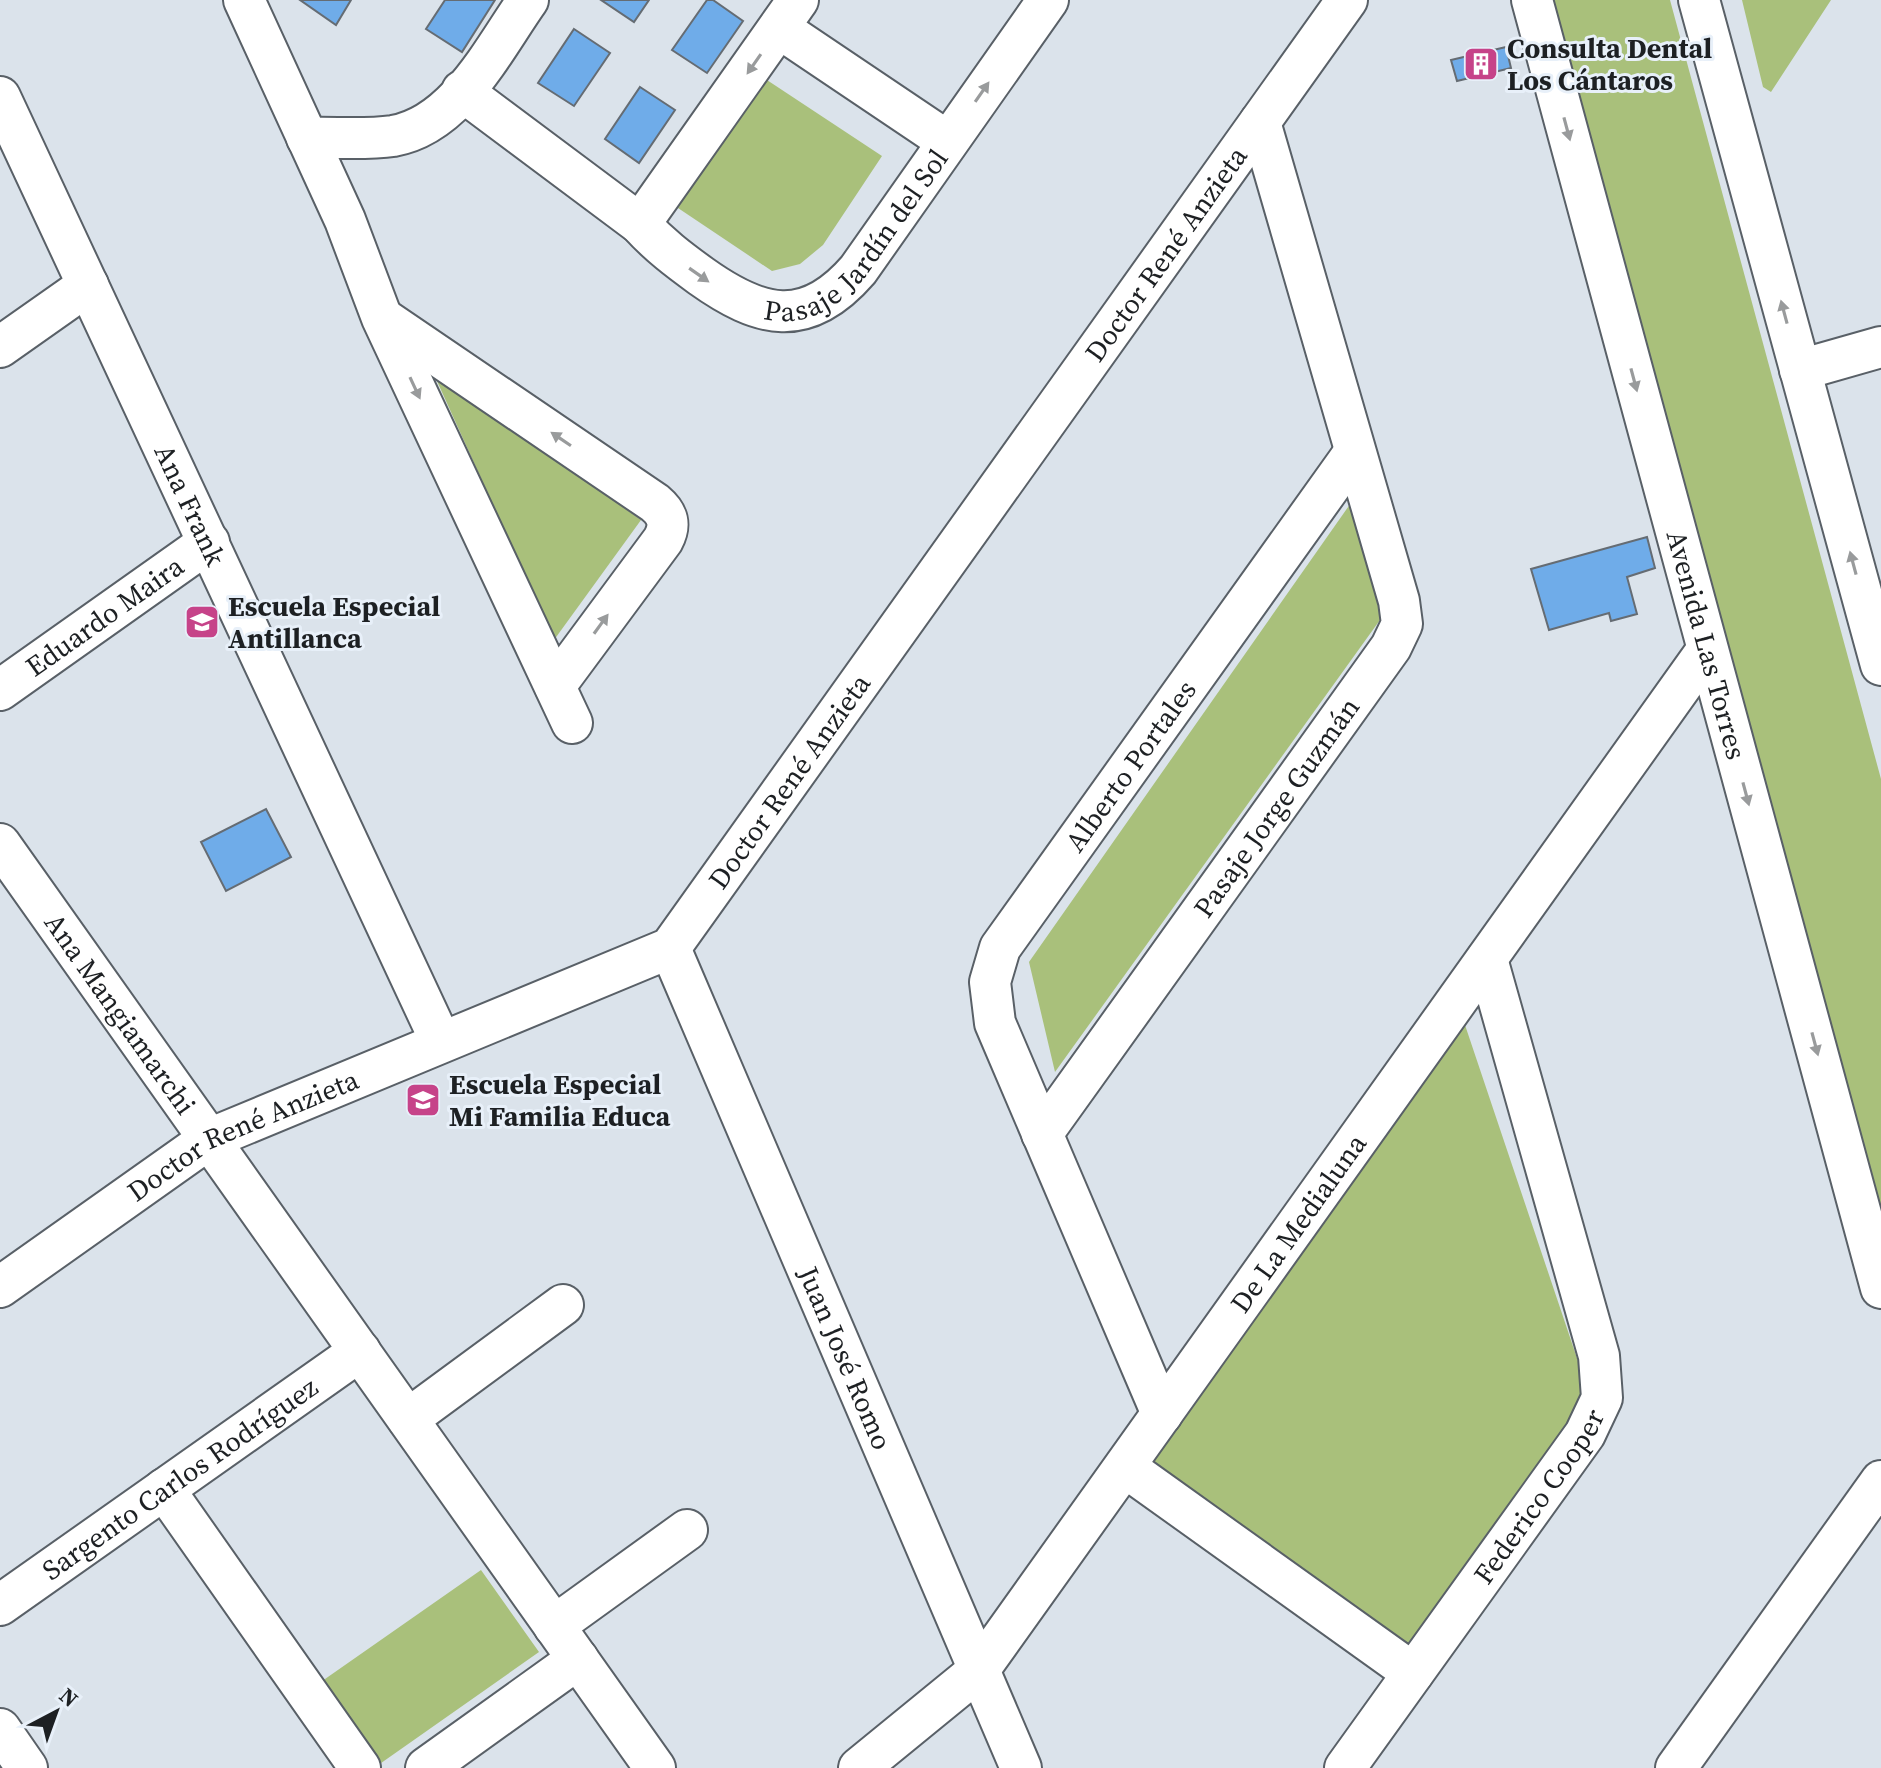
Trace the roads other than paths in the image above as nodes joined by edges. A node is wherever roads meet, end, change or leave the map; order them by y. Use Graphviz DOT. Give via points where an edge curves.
graph roads {
  1 [pos="528,0"];
  2 [pos="1048,0"];
  3 [pos="1347,0"];
  4 [pos="1532,0"];
  5 [pos="1699,0"];
  6 [pos="249,3"];
  7 [pos="788,14"];
  8 [pos="462,91"];
  9 [pos="0,97"];
  10 [pos="1260,122"];
  11 [pos="307,138"];
  12 [pos="947,141"];
  13 [pos="640,224"];
  14 [pos="88,285"];
  15 [pos="382,318"];
  16 [pos="0,347"];
  17 [pos="1881,347"];
  18 [pos="1800,370"];
  19 [pos="1354,453"];
  20 [pos="209,542"];
  21 [pos="1873,602"];
  22 [pos="1707,650"];
  23 [pos="1881,665"];
  24 [pos="555,686"];
  25 [pos="0,690"];
  26 [pos="572,723"];
  27 [pos="0,844"];
  28 [pos="670,948"];
  29 [pos="1487,959"];
  30 [pos="441,1042"];
  31 [pos="1042,1134"];
  32 [pos="209,1139"];
  33 [pos="0,1287"];
  34 [pos="1881,1288"];
  35 [pos="563,1305"];
  36 [pos="360,1351"];
  37 [pos="1162,1414"];
  38 [pos="408,1419"];
  39 [pos="1125,1467"];
  40 [pos="1881,1481"];
  41 [pos="164,1489"];
  42 [pos="687,1530"];
  43 [pos="0,1605"];
  44 [pos="554,1626"];
  45 [pos="578,1659"];
  46 [pos="979,1670"];
  47 [pos="1413,1673"];
  48 [pos="0,1729"];
  49 [pos="27,1768"];
  50 [pos="360,1768"];
  51 [pos="426,1768"];
  52 [pos="655,1768"];
  53 [pos="859,1768"];
  54 [pos="1021,1768"];
  55 [pos="1345,1768"];
  56 [pos="1676,1768"];
  1 -- 8 [label="street"];
  12 -- 2 [label="street, Pasaje Jardín del Sol, one-way"];
  3 -- 10 [label="street, Doctor René Anzieta"];
  4 -- 22 [label="street, Avenida Las Torres, one-way"];
  18 -- 5 [label="street, one-way"];
  6 -- 11 [label="street"];
  7 -- 12 [label="street"];
  7 -- 13 [label="street, one-way"];
  8 -- 11 [label="street" via="439,115 405,133"];
  8 -- 13 [label="street, Pasaje Jardín del Sol"];
  9 -- 14 [label="street, Ana Frank"];
  10 -- 19 [label="street"];
  10 -- 28 [label="street, Doctor René Anzieta"];
  11 -- 15 [label="street"];
  13 -- 12 [label="street, Pasaje Jardín del Sol, one-way" via="662,248 737,300 765,311 803,310 834,295 852,277"];
  14 -- 16 [label="street"];
  14 -- 20 [label="street, Ana Frank"];
  15 -- 24 [label="street, one-way"];
  24 -- 15 [label="street, one-way" via="663,540 666,515"];
  17 -- 18 [label="street"];
  21 -- 18 [label="street, one-way"];
  19 -- 31 [label="street, Pasaje Jorge Guzmán" via="1399,601 1398,637"];
  19 -- 31 [label="street, Alberto Portales" via="1000,948 990,1003"];
  20 -- 25 [label="street, Eduardo Maira"];
  20 -- 30 [label="street, Ana Frank"];
  21 -- 23 [label="street"];
  22 -- 29 [label="street, De La Medialuna"];
  22 -- 34 [label="street, Avenida Las Torres, one-way"];
  24 -- 26 [label="street"];
  27 -- 32 [label="street, Ana Mangiamarchi"];
  28 -- 30 [label="street, Doctor René Anzieta"];
  28 -- 46 [label="street, Juan José Romo"];
  29 -- 37 [label="street, De La Medialuna"];
  29 -- 47 [label="street, Federico Cooper" via="1599,1356 1602,1398 1585,1434"];
  30 -- 32 [label="street, Doctor René Anzieta"];
  31 -- 37 [label="street, Alberto Portales"];
  32 -- 33 [label="street, Doctor René Anzieta"];
  32 -- 36 [label="street, Ana Mangiamarchi"];
  35 -- 38 [label="street"];
  36 -- 38 [label="street, Ana Mangiamarchi"];
  36 -- 41 [label="street, Sargento Carlos Rodríguez"];
  37 -- 39 [label="street, De La Medialuna"];
  38 -- 44 [label="street, Ana Mangiamarchi"];
  39 -- 46 [label="street, De La Medialuna"];
  39 -- 47 [label="street"];
  40 -- 56 [label="street"];
  41 -- 43 [label="street, Sargento Carlos Rodríguez"];
  41 -- 50 [label="street"];
  42 -- 44 [label="street"];
  44 -- 45 [label="street, Ana Mangiamarchi"];
  45 -- 51 [label="street"];
  45 -- 52 [label="street, Ana Mangiamarchi"];
  46 -- 53 [label="street, De La Medialuna"];
  46 -- 54 [label="street, Juan José Romo"];
  47 -- 55 [label="street, Federico Cooper"];
  48 -- 49 [label="street"];
}
